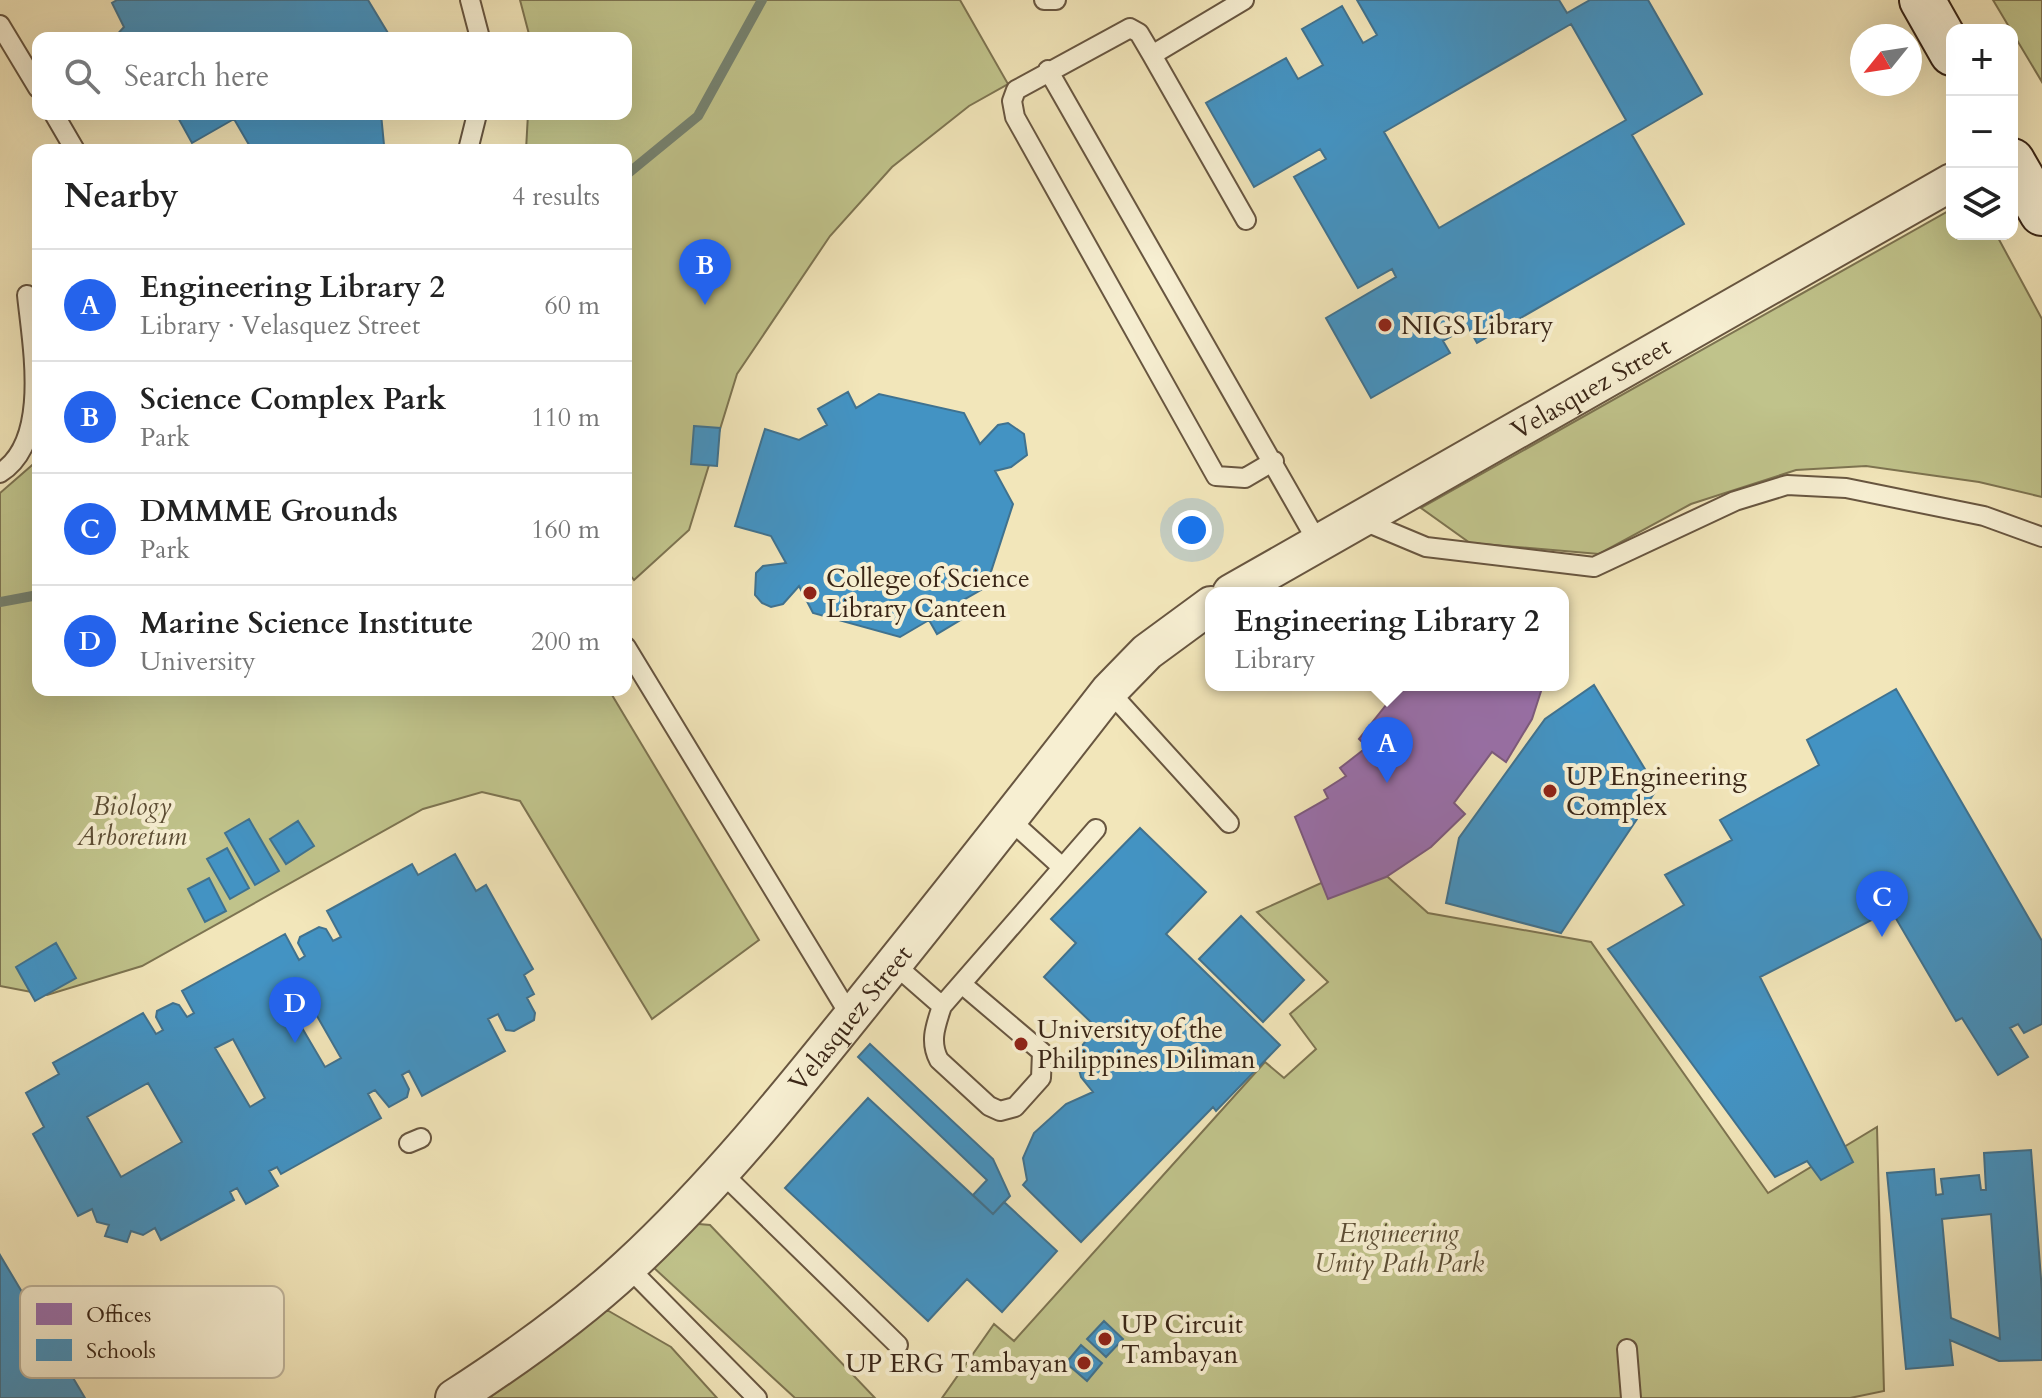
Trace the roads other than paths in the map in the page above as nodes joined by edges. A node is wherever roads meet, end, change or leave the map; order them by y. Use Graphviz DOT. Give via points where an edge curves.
graph roads {
  1 [pos="470,0"];
  2 [pos="1044,0"];
  3 [pos="1056,0"];
  4 [pos="1244,0"];
  5 [pos="1922,0"];
  6 [pos="0,25"];
  7 [pos="478,32"];
  8 [pos="1946,42"];
  9 [pos="1152,55"];
  10 [pos="1048,70"];
  11 [pos="32,78"];
  12 [pos="58,120"];
  13 [pos="476,120"];
  14 [pos="72,144"];
  15 [pos="470,144"];
  16 [pos="1946,185"];
  17 [pos="1246,220"];
  18 [pos="27,295"];
  19 [pos="32,348"];
  20 [pos="32,419"];
  21 [pos="1274,461"];
  22 [pos="0,473"];
  23 [pos="1359,519"];
  24 [pos="2042,537"];
  25 [pos="1317,541"];
  26 [pos="1241,587"];
  27 [pos="1205,609"];
  28 [pos="632,657"];
  29 [pos="1109,691"];
  30 [pos="1009,819"];
  31 [pos="1229,823"];
  32 [pos="1096,829"];
  33 [pos="1062,867"];
  34 [pos="894,964"];
  35 [pos="963,985"];
  36 [pos="942,1006"];
  37 [pos="851,1017"];
  38 [pos="721,1172"];
  39 [pos="628,1267"];
  40 [pos="898,1345"];
  41 [pos="1627,1349"];
  42 [pos="454,1398"];
  43 [pos="757,1398"];
  44 [pos="1631,1398"];
  1 -- 7 [label="lane"];
  2 -- 3 [label="lane"];
  4 -- 9 [label="lane"];
  5 -- 8 [label="main road"];
  6 -- 11 [label="lane"];
  9 -- 10 [label="lane" via="1130,28"];
  9 -- 17 [label="lane"];
  10 -- 21 [label="lane"];
  10 -- 21 [label="lane" via="1016,90 1015,117 1216,476 1245,478"];
  12 -- 14 [label="lane"];
  13 -- 15 [label="lane"];
  16 -- 23 [label="street, Velasquez Street"];
  18 -- 19 [label="lane"];
  20 -- 22 [label="lane" via="9,467"];
  21 -- 25 [label="lane"];
  23 -- 24 [label="lane" via="1426,547 1594,567 1735,501 1787,485 1846,488 1984,516"];
  23 -- 25 [label="street, Velasquez Street"];
  25 -- 26 [label="street, Velasquez Street"];
  27 -- 29 [label="street, Velasquez Street" via="1147,652"];
  28 -- 37 [label="lane"];
  29 -- 30 [label="street, Velasquez Street"];
  29 -- 31 [label="lane"];
  30 -- 33 [label="lane"];
  30 -- 34 [label="street, Velasquez Street"];
  32 -- 33 [label="lane"];
  33 -- 35 [label="lane"];
  34 -- 36 [label="lane"];
  34 -- 37 [label="street, Velasquez Street"];
  35 -- 36 [label="lane"];
  35 -- 36 [label="lane" via="1042,1052 1041,1078 1015,1107 1000,1111 989,1106 939,1060 934,1030"];
  37 -- 38 [label="street, Velasquez Street"];
  38 -- 39 [label="street, Velasquez Street"];
  38 -- 40 [label="lane"];
  39 -- 42 [label="street, Velasquez Street" via="525,1352"];
  39 -- 43 [label="lane"];
  41 -- 44 [label="lane"];
}
